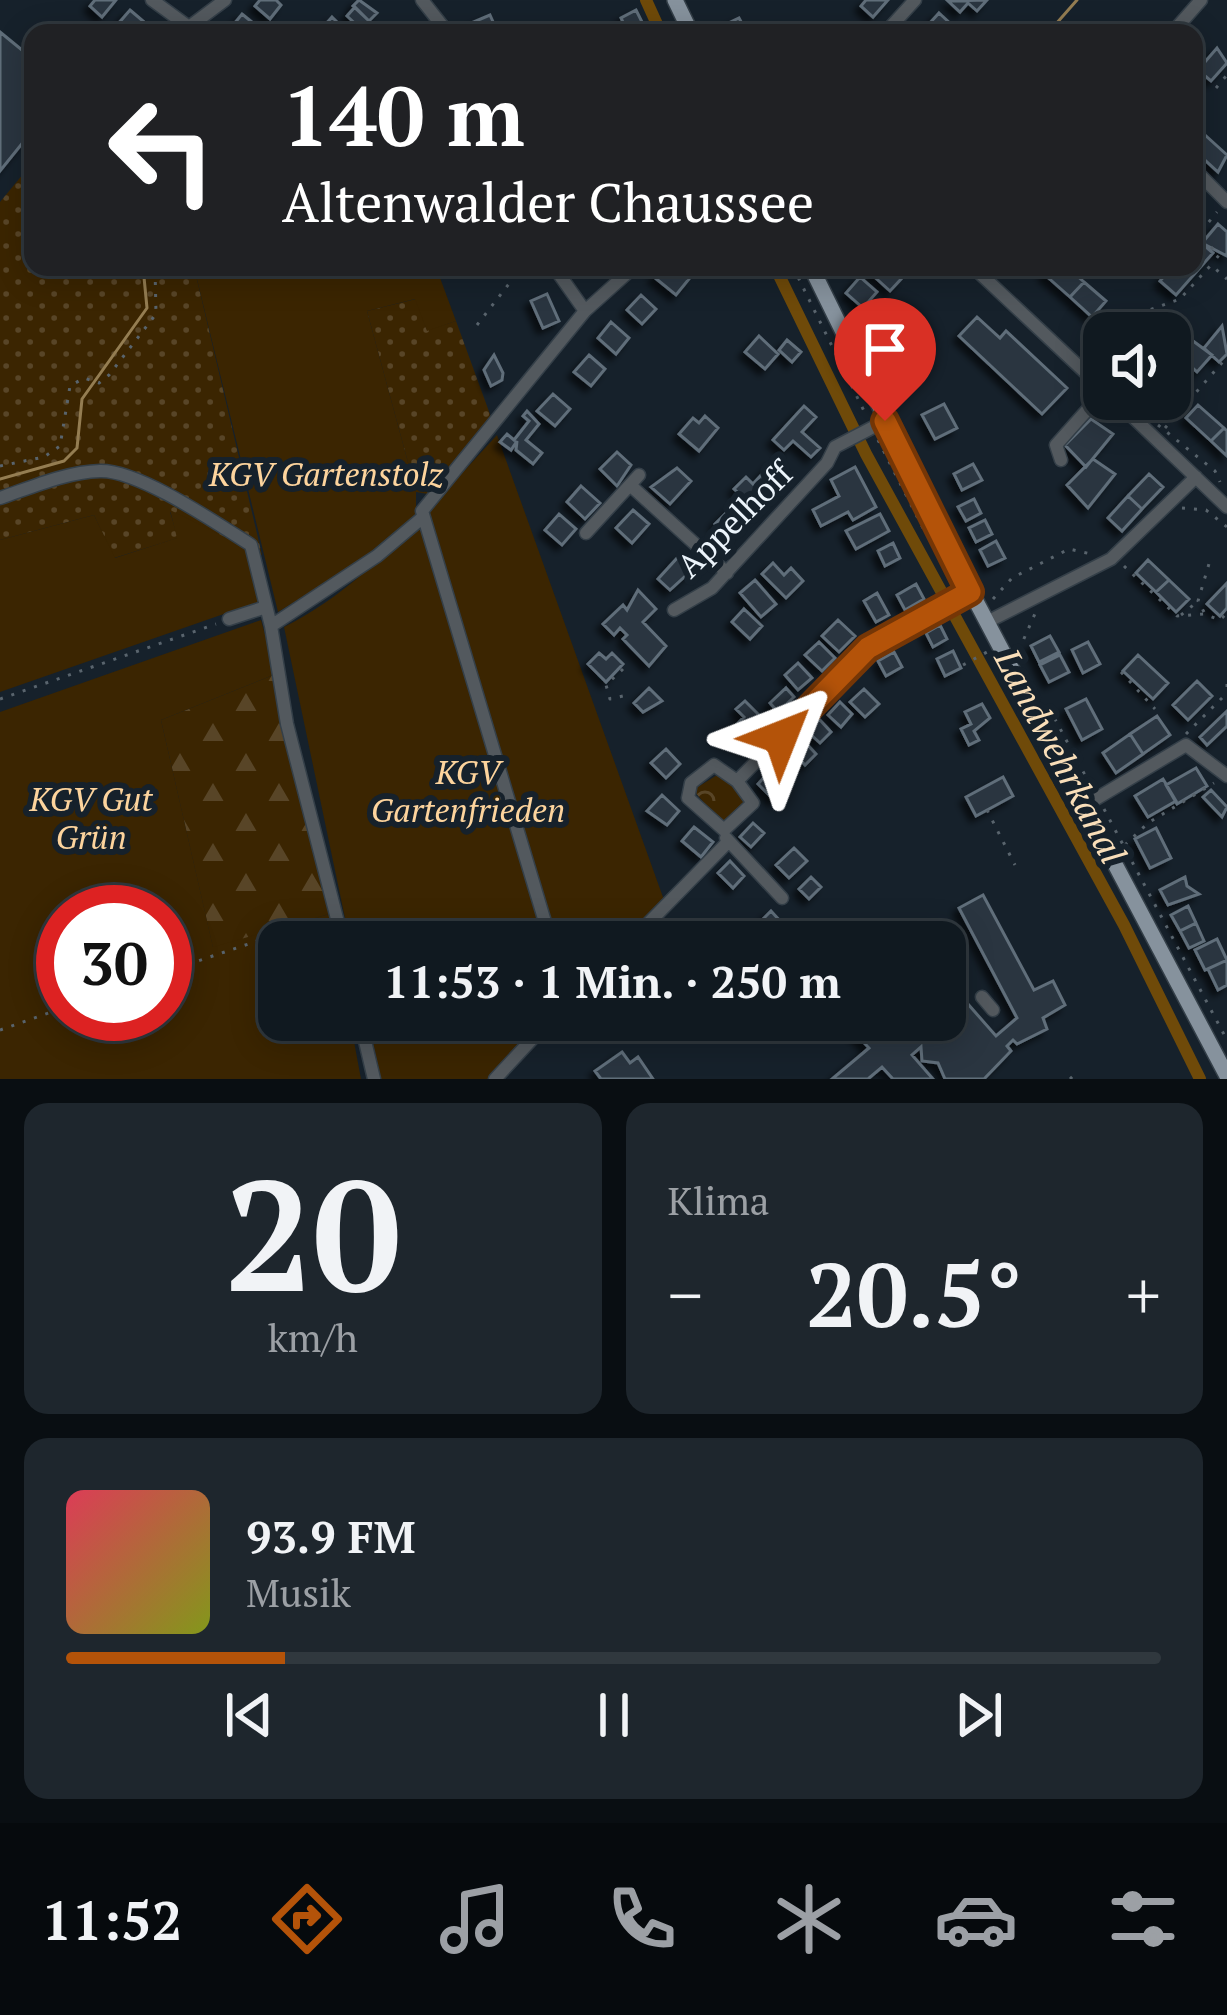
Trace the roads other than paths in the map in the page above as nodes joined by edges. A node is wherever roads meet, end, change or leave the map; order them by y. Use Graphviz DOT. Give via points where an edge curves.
graph roads {
  1 [pos="152,0"];
  2 [pos="225,0"];
  3 [pos="422,0"];
  4 [pos="915,0"];
  5 [pos="1201,0"];
  6 [pos="184,24"];
  7 [pos="192,24"];
  8 [pos="441,24"];
  9 [pos="893,24"];
  10 [pos="1180,24"];
  11 [pos="1203,178"];
  12 [pos="1227,202"];
  13 [pos="561,276"];
  14 [pos="624,276"];
  15 [pos="815,276"];
  16 [pos="983,276"];
  17 [pos="586,311"];
  18 [pos="1083,370"];
  19 [pos="1083,414"];
  20 [pos="1136,420"];
  21 [pos="885,421"];
  22 [pos="1061,460"];
  23 [pos="1196,477"];
  24 [pos="0,498"];
  25 [pos="1227,506"];
  26 [pos="422,518"];
  27 [pos="586,533"];
  28 [pos="727,572"];
  29 [pos="980,606"];
  30 [pos="266,607"];
  31 [pos="674,610"];
  32 [pos="229,620"];
  33 [pos="271,626"];
  34 [pos="1226,776"];
  35 [pos="737,781"];
  36 [pos="1091,802"];
  37 [pos="726,837"];
  38 [pos="782,898"];
  39 [pos="339,921"];
  40 [pos="545,921"];
  41 [pos="649,921"];
  42 [pos="982,998"];
  43 [pos="993,1010"];
  44 [pos="365,1041"];
  45 [pos="531,1041"];
  46 [pos="1227,1076"];
  47 [pos="374,1079"];
  48 [pos="496,1079"];
  1 -- 6 [label="street"];
  2 -- 7 [label="street"];
  3 -- 8 [label="street"];
  4 -- 9 [label="street"];
  5 -- 10 [label="street"];
  11 -- 12 [label="street"];
  13 -- 17 [label="street"];
  14 -- 17 [label="street"];
  15 -- 21 [label="main road"];
  16 -- 18 [label="street"];
  17 -- 26 [label="street"];
  19 -- 22 [label="street" via="1056,445"];
  20 -- 23 [label="street"];
  21 -- 28 [label="street, Appelhoff" via="848,440"];
  21 -- 29 [label="main road"];
  23 -- 25 [label="street"];
  23 -- 29 [label="street" via="1099,565 1042,594"];
  24 -- 30 [label="street" via="104,470 135,479 251,545"];
  26 -- 33 [label="street"];
  26 -- 40 [label="street"];
  27 -- 28 [label="street" via="635,480"];
  28 -- 31 [label="street, Appelhoff"];
  29 -- 35 [label="street" via="941,608 868,648"];
  29 -- 36 [label="main road"];
  30 -- 32 [label="street"];
  30 -- 33 [label="street"];
  33 -- 39 [label="street" via="287,724"];
  34 -- 36 [label="street" via="1186,745"];
  35 -- 37 [label="street" via="752,803"];
  35 -- 37 [label="street" via="714,765 689,789 693,806"];
  36 -- 46 [label="main road"];
  37 -- 38 [label="street"];
  37 -- 41 [label="street"];
  42 -- 43 [label="street"];
  44 -- 47 [label="street"];
  45 -- 48 [label="street"];
}
